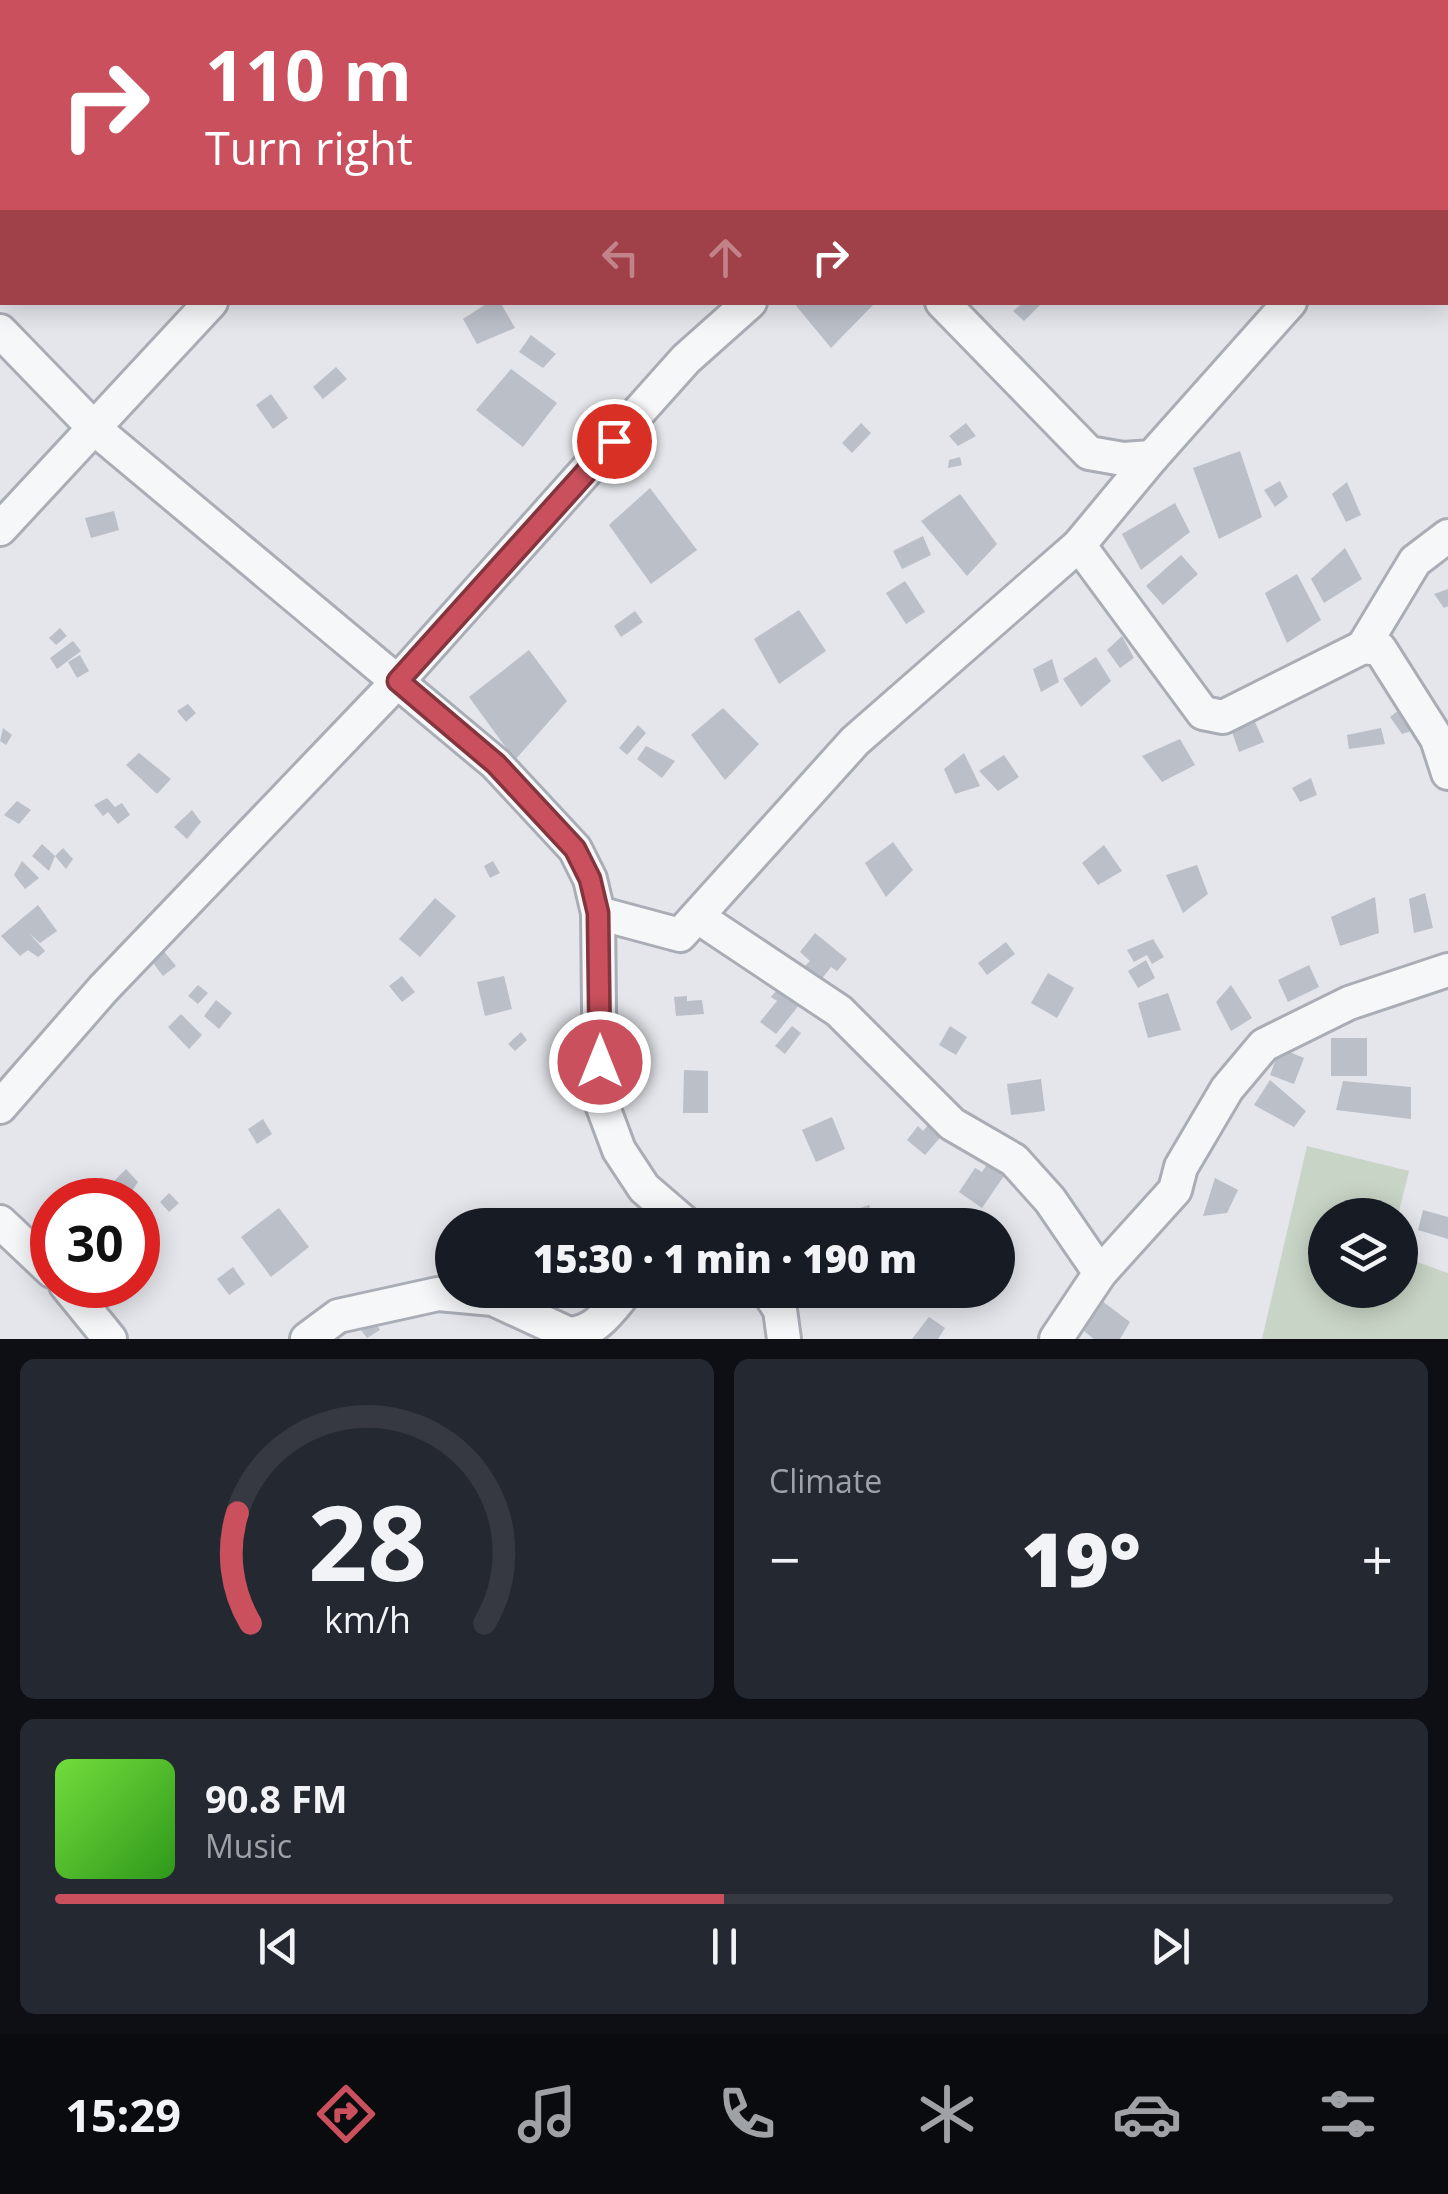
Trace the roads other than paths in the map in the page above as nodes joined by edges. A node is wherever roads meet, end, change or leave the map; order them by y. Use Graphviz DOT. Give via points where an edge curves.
graph roads {
  1 [pos="208,305"];
  2 [pos="747,305"];
  3 [pos="945,305"];
  4 [pos="1287,305"];
  5 [pos="0,330"];
  6 [pos="96,430"];
  7 [pos="1152,457"];
  8 [pos="0,529"];
  9 [pos="1448,536"];
  10 [pos="1078,545"];
  11 [pos="1363,647"];
  12 [pos="398,681"];
  13 [pos="1448,774"];
  14 [pos="598,913"];
  15 [pos="698,918"];
  16 [pos="1448,970"];
  17 [pos="0,1107"];
  18 [pos="667,1208"];
  19 [pos="0,1222"];
  20 [pos="30,1250"];
  21 [pos="1100,1273"];
  22 [pos="435,1295"];
  23 [pos="85,1308"];
  24 [pos="513,1308"];
  25 [pos="611,1308"];
  26 [pos="779,1308"];
  27 [pos="110,1339"];
  28 [pos="306,1339"];
  29 [pos="784,1339"];
  30 [pos="1056,1339"];
  1 -- 6 [label="street"];
  2 -- 12 [label="street" via="686,359"];
  3 -- 7 [label="street" via="1088,452"];
  4 -- 7 [label="street"];
  5 -- 6 [label="street"];
  6 -- 8 [label="street"];
  6 -- 12 [label="street"];
  7 -- 10 [label="street"];
  9 -- 11 [label="street" via="1415,561"];
  10 -- 11 [label="street" via="1212,717 1224,717"];
  10 -- 15 [label="street" via="855,742"];
  11 -- 13 [label="street" via="1380,649 1392,663 1438,739"];
  12 -- 14 [label="street" via="496,764 575,849"];
  12 -- 17 [label="street" via="103,989"];
  14 -- 15 [label="street" via="674,936"];
  14 -- 18 [label="street" via="600,1099 619,1150"];
  15 -- 21 [label="street" via="839,1011 952,1124 1014,1160"];
  16 -- 21 [label="street" via="1349,1003 1264,1045 1227,1088 1174,1190"];
  19 -- 20 [label="street"];
  21 -- 30 [label="street"];
  22 -- 28 [label="street" via="338,1316"];
  23 -- 27 [label="street"];
  24 -- 25 [label="street" via="569,1334 590,1330"];
  26 -- 29 [label="street"];
}
